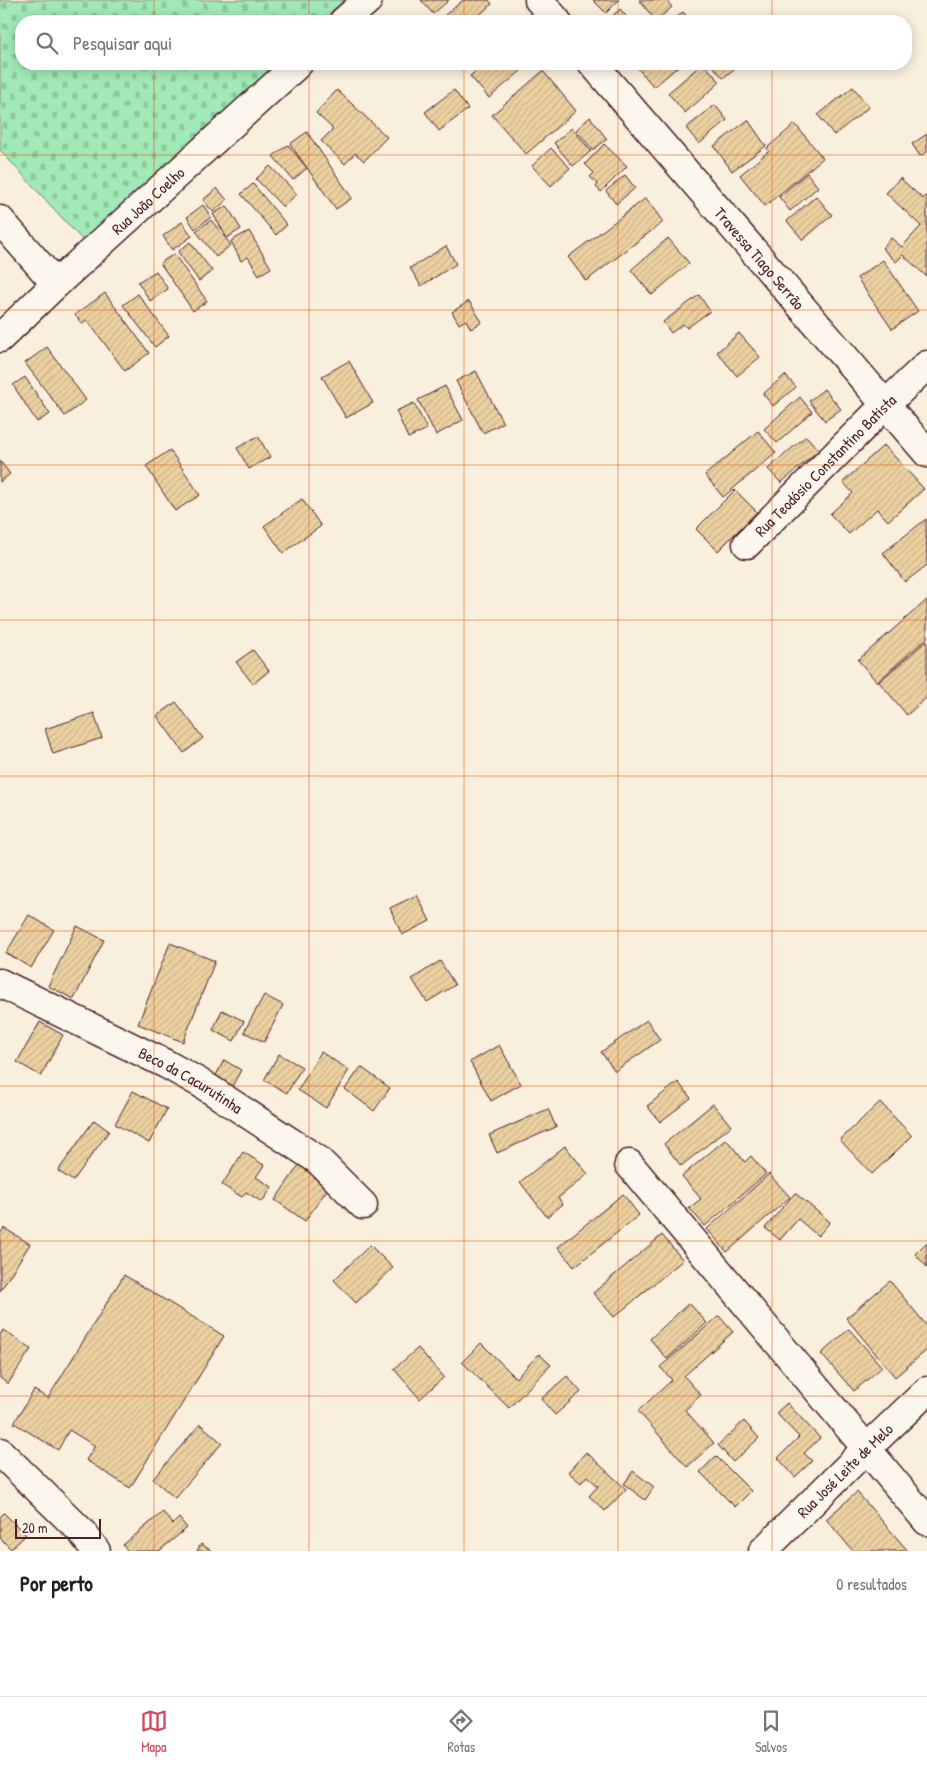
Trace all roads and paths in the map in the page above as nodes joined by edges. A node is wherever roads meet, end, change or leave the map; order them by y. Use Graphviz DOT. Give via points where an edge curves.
graph roads {
  1 [pos="368,0"];
  2 [pos="351,15"];
  3 [pos="291,70"];
  4 [pos="598,70"];
  5 [pos="0,220"];
  6 [pos="56,284"];
  7 [pos="0,338"];
  8 [pos="927,365"];
  9 [pos="885,405"];
  10 [pos="927,453"];
  11 [pos="747,544"];
  12 [pos="0,982"];
  13 [pos="629,1164"];
  14 [pos="363,1205"];
  15 [pos="927,1391"];
  16 [pos="866,1448"];
  17 [pos="0,1452"];
  18 [pos="927,1521"];
  19 [pos="96,1551"];
  20 [pos="763,1551"];
  1 -- 2 [label="street"];
  3 -- 6 [label="street, Rua João Coelho"];
  4 -- 9 [label="street, Travessa Tiago Serrão"];
  5 -- 6 [label="street"];
  6 -- 7 [label="street, Rua João Coelho"];
  8 -- 9 [label="street, Rua Teodósio Constantino Batista"];
  9 -- 10 [label="street, Travessa Tiago Serrão"];
  9 -- 11 [label="street, Rua Teodósio Constantino Batista"];
  12 -- 14 [label="street, Beco da Cacurutinha" via="202,1084 318,1160"];
  13 -- 16 [label="street"];
  15 -- 16 [label="street, Rua José Leite de Melo"];
  16 -- 18 [label="street"];
  16 -- 20 [label="street, Rua José Leite de Melo"];
  17 -- 19 [label="street" via="81,1531"];
}
